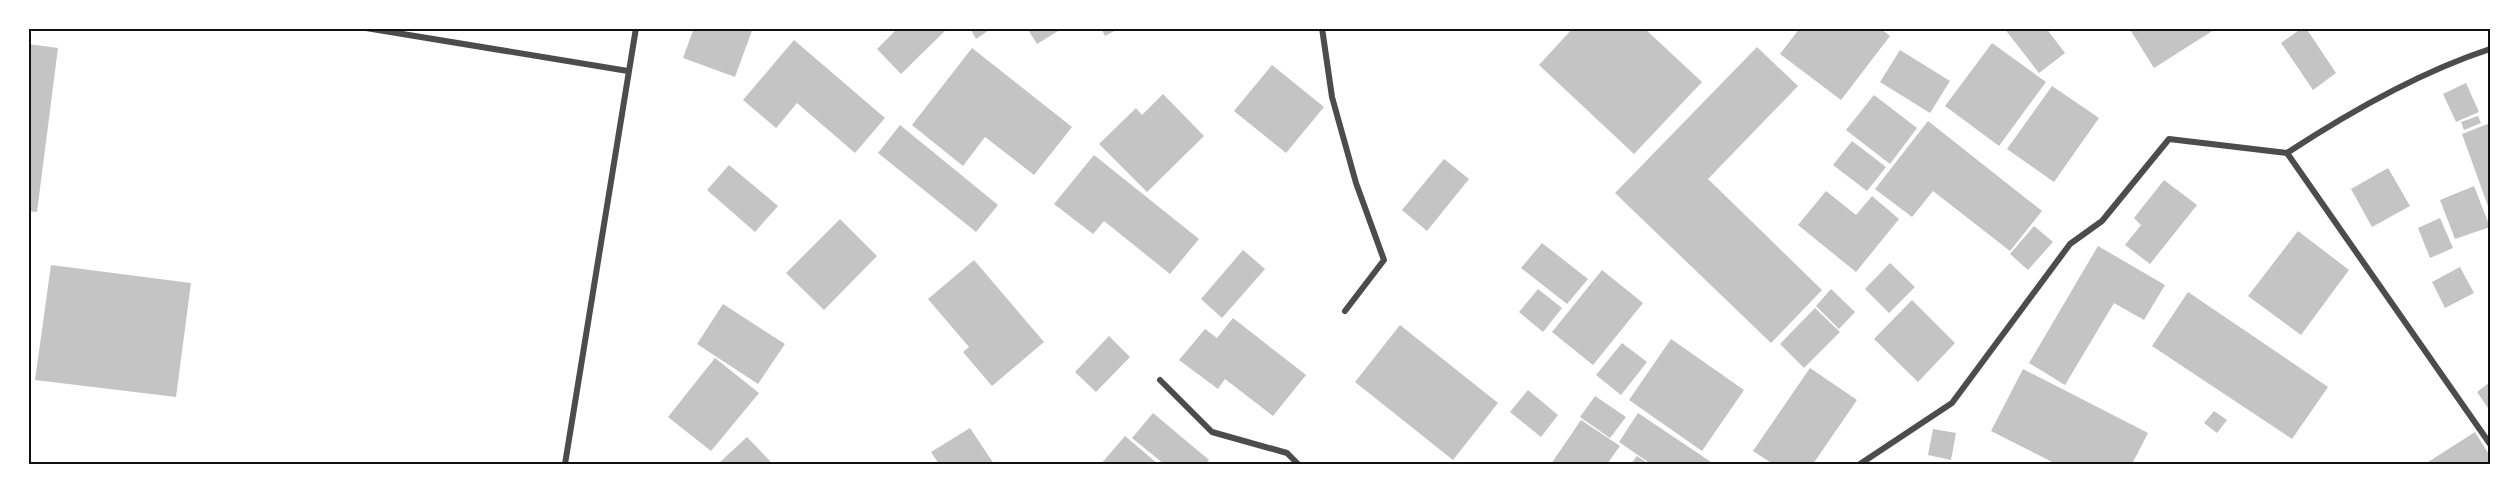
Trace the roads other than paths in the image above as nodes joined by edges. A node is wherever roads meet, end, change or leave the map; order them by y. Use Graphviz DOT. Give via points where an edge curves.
graph roads {
  1 [pos="366,28"];
  2 [pos="636,28"];
  3 [pos="1322,28"];
  4 [pos="2490,49"];
  5 [pos="628,71"];
  6 [pos="2286,153"];
  7 [pos="1345,312"];
  8 [pos="1160,380"];
  9 [pos="2490,444"];
  10 [pos="566,465"];
  11 [pos="1298,465"];
  12 [pos="1860,465"];
  1 -- 5 [label="street"];
  2 -- 5 [label="street"];
  3 -- 7 [label="street" via="1332,98 1356,183 1384,260"];
  4 -- 6 [label="street" via="2463,58 2339,119"];
  5 -- 10 [label="street"];
  6 -- 9 [label="street"];
  6 -- 12 [label="street" via="2169,139 2102,220 2070,244 1952,403"];
  8 -- 11 [label="street" via="1212,432 1287,453"];
}
